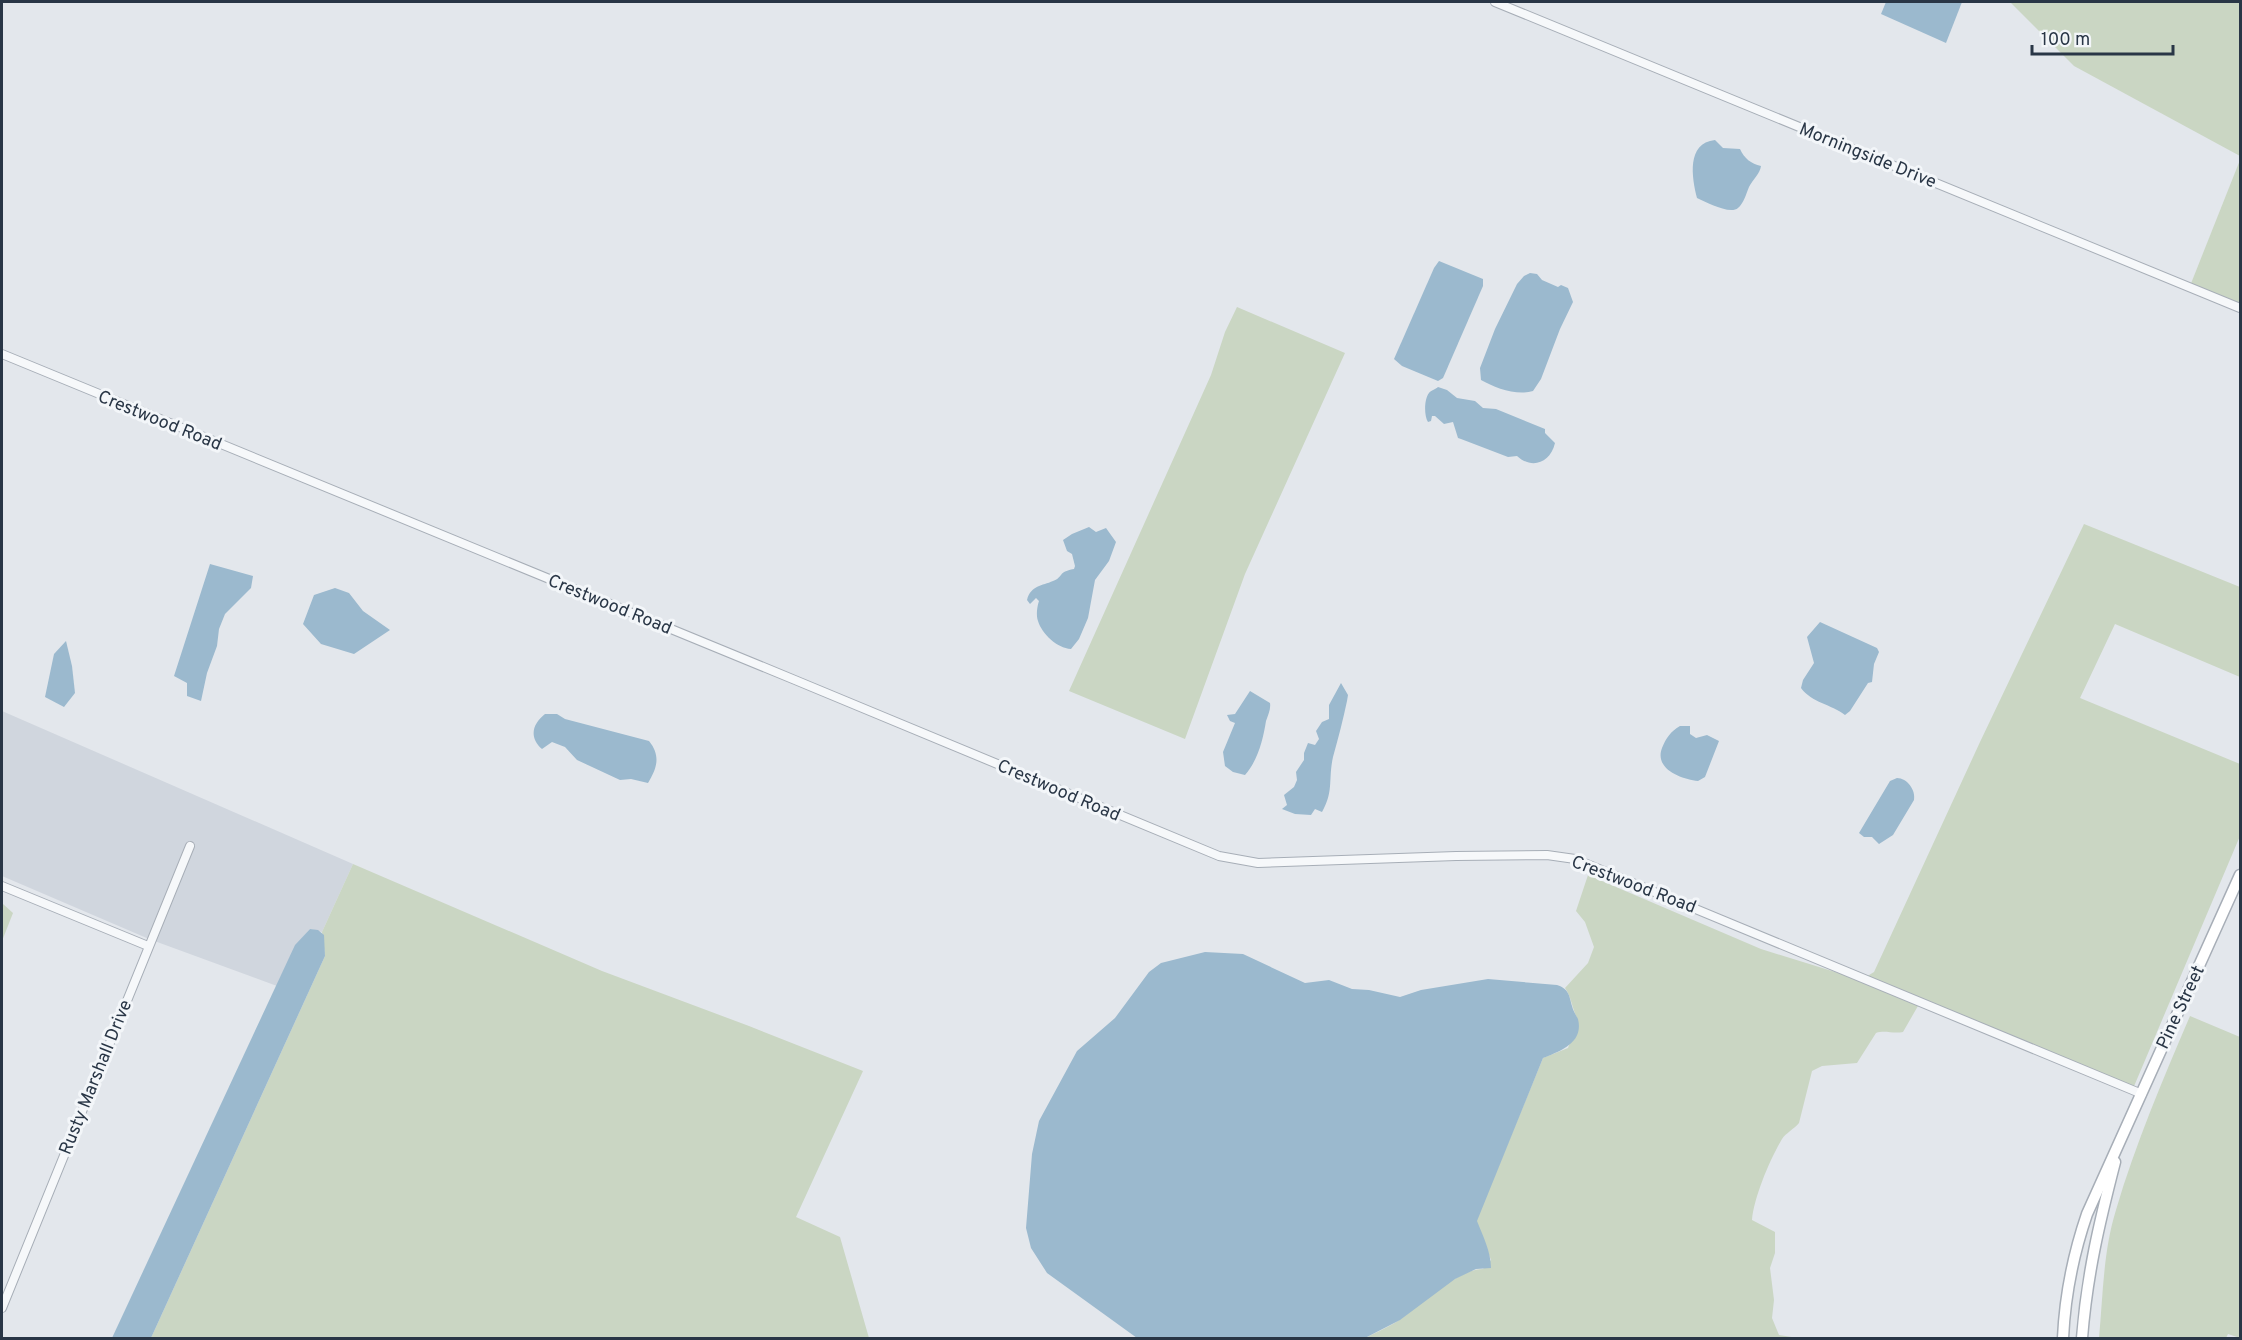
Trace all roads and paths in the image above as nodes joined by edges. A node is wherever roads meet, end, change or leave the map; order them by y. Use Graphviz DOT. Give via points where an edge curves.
graph roads {
  1 [pos="1495,2"];
  2 [pos="2241,308"];
  3 [pos="2,354"];
  4 [pos="190,846"];
  5 [pos="2241,875"];
  6 [pos="2,886"];
  7 [pos="148,946"];
  8 [pos="2142,1094"];
  9 [pos="2122,1139"];
  10 [pos="2,1308"];
  11 [pos="2063,1338"];
  12 [pos="2082,1338"];
  1 -- 2 [label="street, Morningside Drive"];
  3 -- 8 [label="street, Crestwood Road" via="1219,856 1258,863 1456,856 1547,855 1575,859"];
  4 -- 7 [label="street, Rusty Marshall Drive"];
  5 -- 8 [label="main road, Pine Street"];
  6 -- 7 [label="street"];
  7 -- 10 [label="street, Rusty Marshall Drive"];
  8 -- 9 [label="main road, Pine Street"];
  9 -- 11 [label="main road, Pine Street" via="2090,1205 2076,1247"];
  9 -- 12 [label="main road, Pine Street" via="2093,1251"];
}
